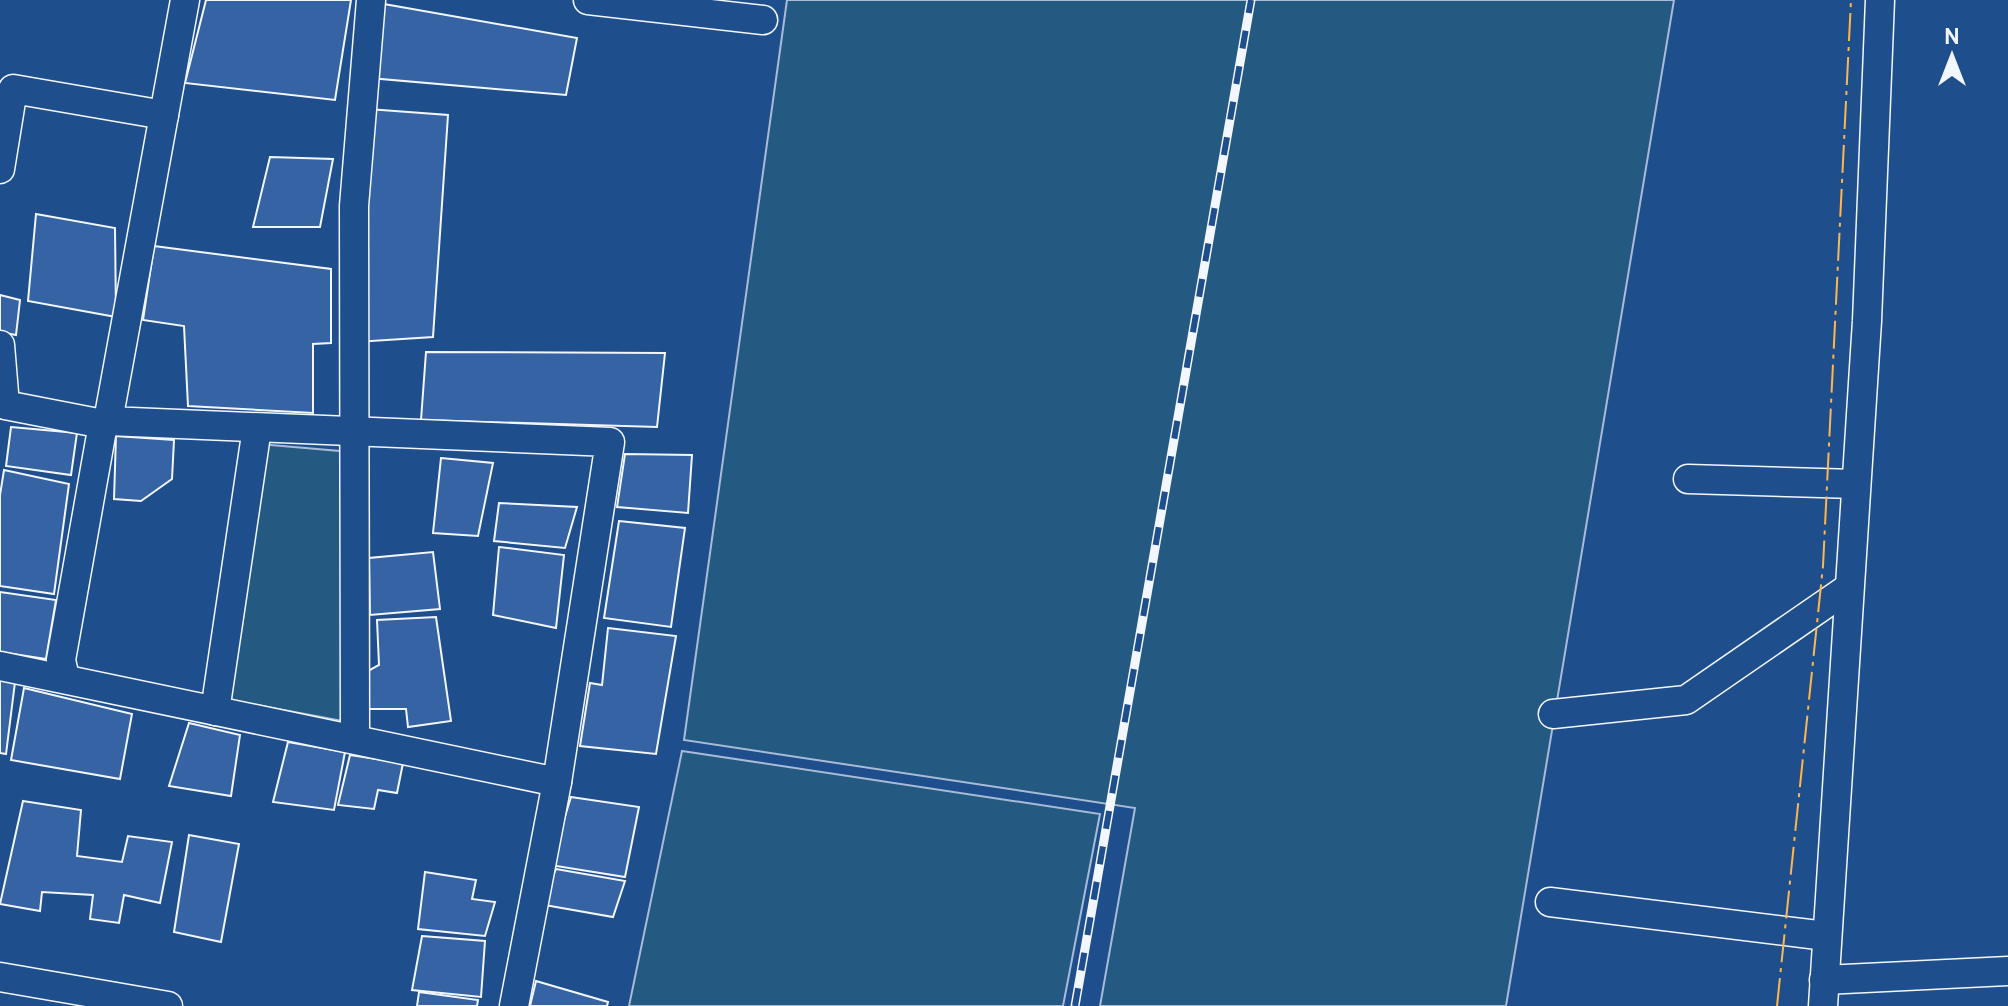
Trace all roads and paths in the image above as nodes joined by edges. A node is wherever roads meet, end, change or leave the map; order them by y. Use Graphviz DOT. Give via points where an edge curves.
graph roads {
  1 [pos="185,0"];
  2 [pos="371,0"];
  3 [pos="588,0"];
  4 [pos="754,0"];
  5 [pos="1880,0"];
  6 [pos="164,115"];
  7 [pos="0,169"];
  8 [pos="0,345"];
  9 [pos="257,428"];
  10 [pos="355,433"];
  11 [pos="1688,479"];
  12 [pos="1855,484"];
  13 [pos="1847,589"];
  14 [pos="0,666"];
  15 [pos="65,678"];
  16 [pos="215,711"];
  17 [pos="1553,714"];
  18 [pos="355,737"];
  19 [pos="557,782"];
  20 [pos="1550,902"];
  21 [pos="1826,936"];
  22 [pos="2008,971"];
  23 [pos="0,977"];
  24 [pos="1824,993"];
  25 [pos="156,1005"];
  26 [pos="514,1006"];
  1 -- 6 [label="street"];
  2 -- 10 [label="street" via="354,206"];
  3 -- 4 [label="street" via="763,20"];
  5 -- 12 [label="street"];
  6 -- 7 [label="street" via="13,89"];
  6 -- 9 [label="street" via="108,421"];
  8 -- 15 [label="street" via="5,405 103,424 61,660"];
  9 -- 10 [label="street"];
  9 -- 16 [label="street"];
  10 -- 18 [label="street"];
  10 -- 19 [label="street" via="610,442"];
  11 -- 12 [label="street"];
  12 -- 13 [label="street"];
  13 -- 17 [label="street" via="1686,700"];
  13 -- 21 [label="street"];
  14 -- 15 [label="street"];
  15 -- 16 [label="street"];
  16 -- 18 [label="street"];
  18 -- 19 [label="street"];
  19 -- 26 [label="street"];
  20 -- 21 [label="street"];
  21 -- 24 [label="street"];
  22 -- 24 [label="street"];
  23 -- 25 [label="street"];
}
